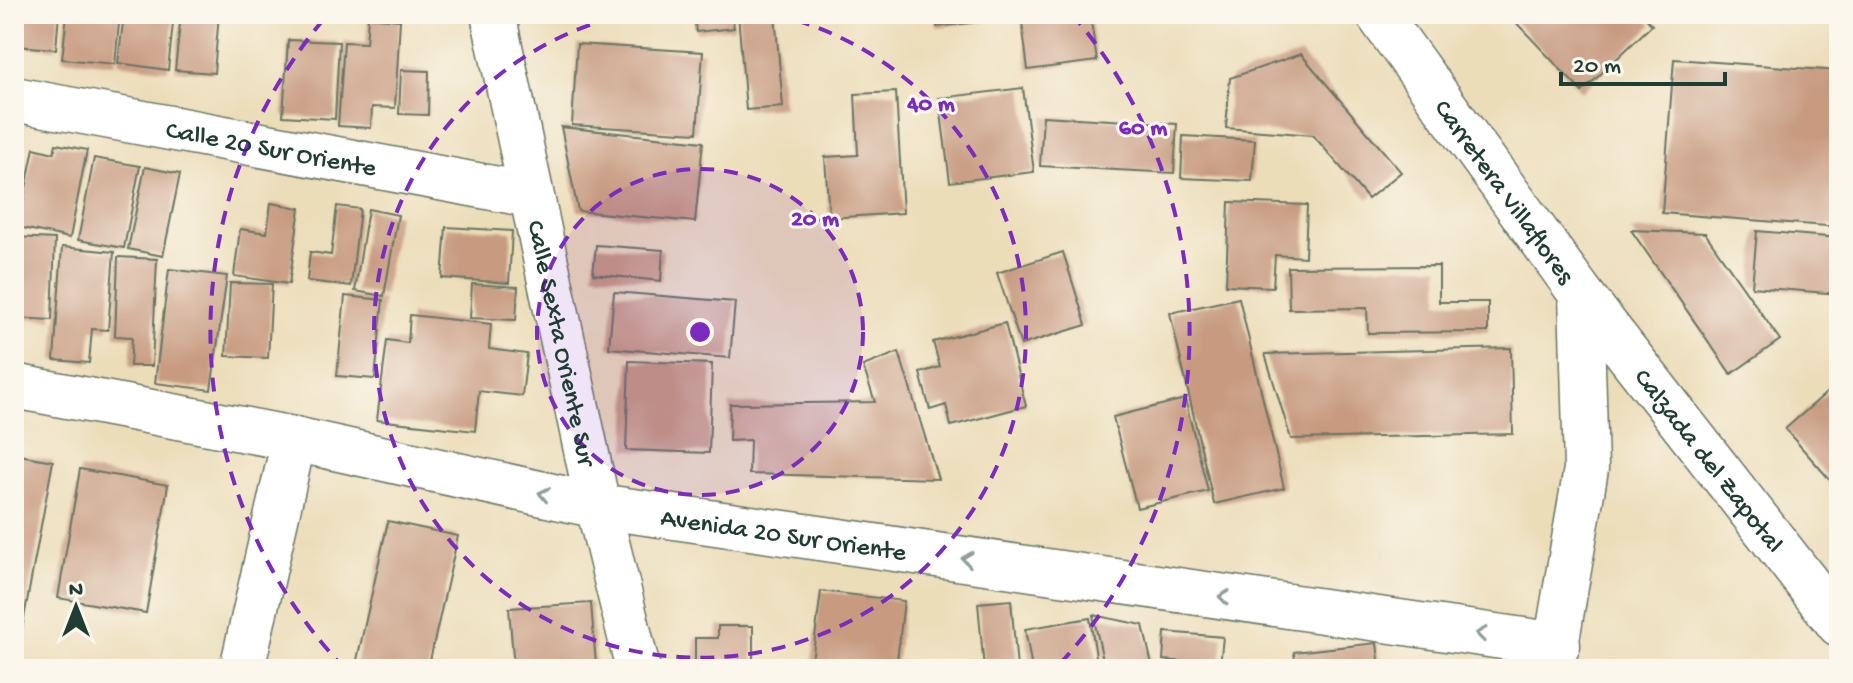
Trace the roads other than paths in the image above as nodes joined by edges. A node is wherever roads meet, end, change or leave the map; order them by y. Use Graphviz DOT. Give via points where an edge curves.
graph roads {
  1 [pos="493,14"];
  2 [pos="1378,14"];
  3 [pos="14,99"];
  4 [pos="530,195"];
  5 [pos="1581,294"];
  6 [pos="14,386"];
  7 [pos="294,439"];
  8 [pos="598,506"];
  9 [pos="1839,624"];
  10 [pos="1555,657"];
  11 [pos="242,669"];
  12 [pos="638,669"];
  1 -- 4 [label="street, Calle Sexta Oriente Sur"];
  2 -- 5 [label="street, Carretera Villaflores"];
  3 -- 4 [label="street, Calle 20 Sur Oriente"];
  4 -- 8 [label="street, Calle Sexta Oriente Sur"];
  5 -- 9 [label="street, Calzada del Zapotal"];
  5 -- 10 [label="street, Carretera Villaflores" via="1586,469"];
  6 -- 7 [label="street, Avenida 20 Sur Oriente"];
  8 -- 7 [label="street, Avenida 20 Sur Oriente, one-way"];
  7 -- 11 [label="street"];
  10 -- 8 [label="street, Avenida 20 Sur Oriente, one-way"];
  8 -- 12 [label="street, Calle Sexta Oriente Sur"];
}
